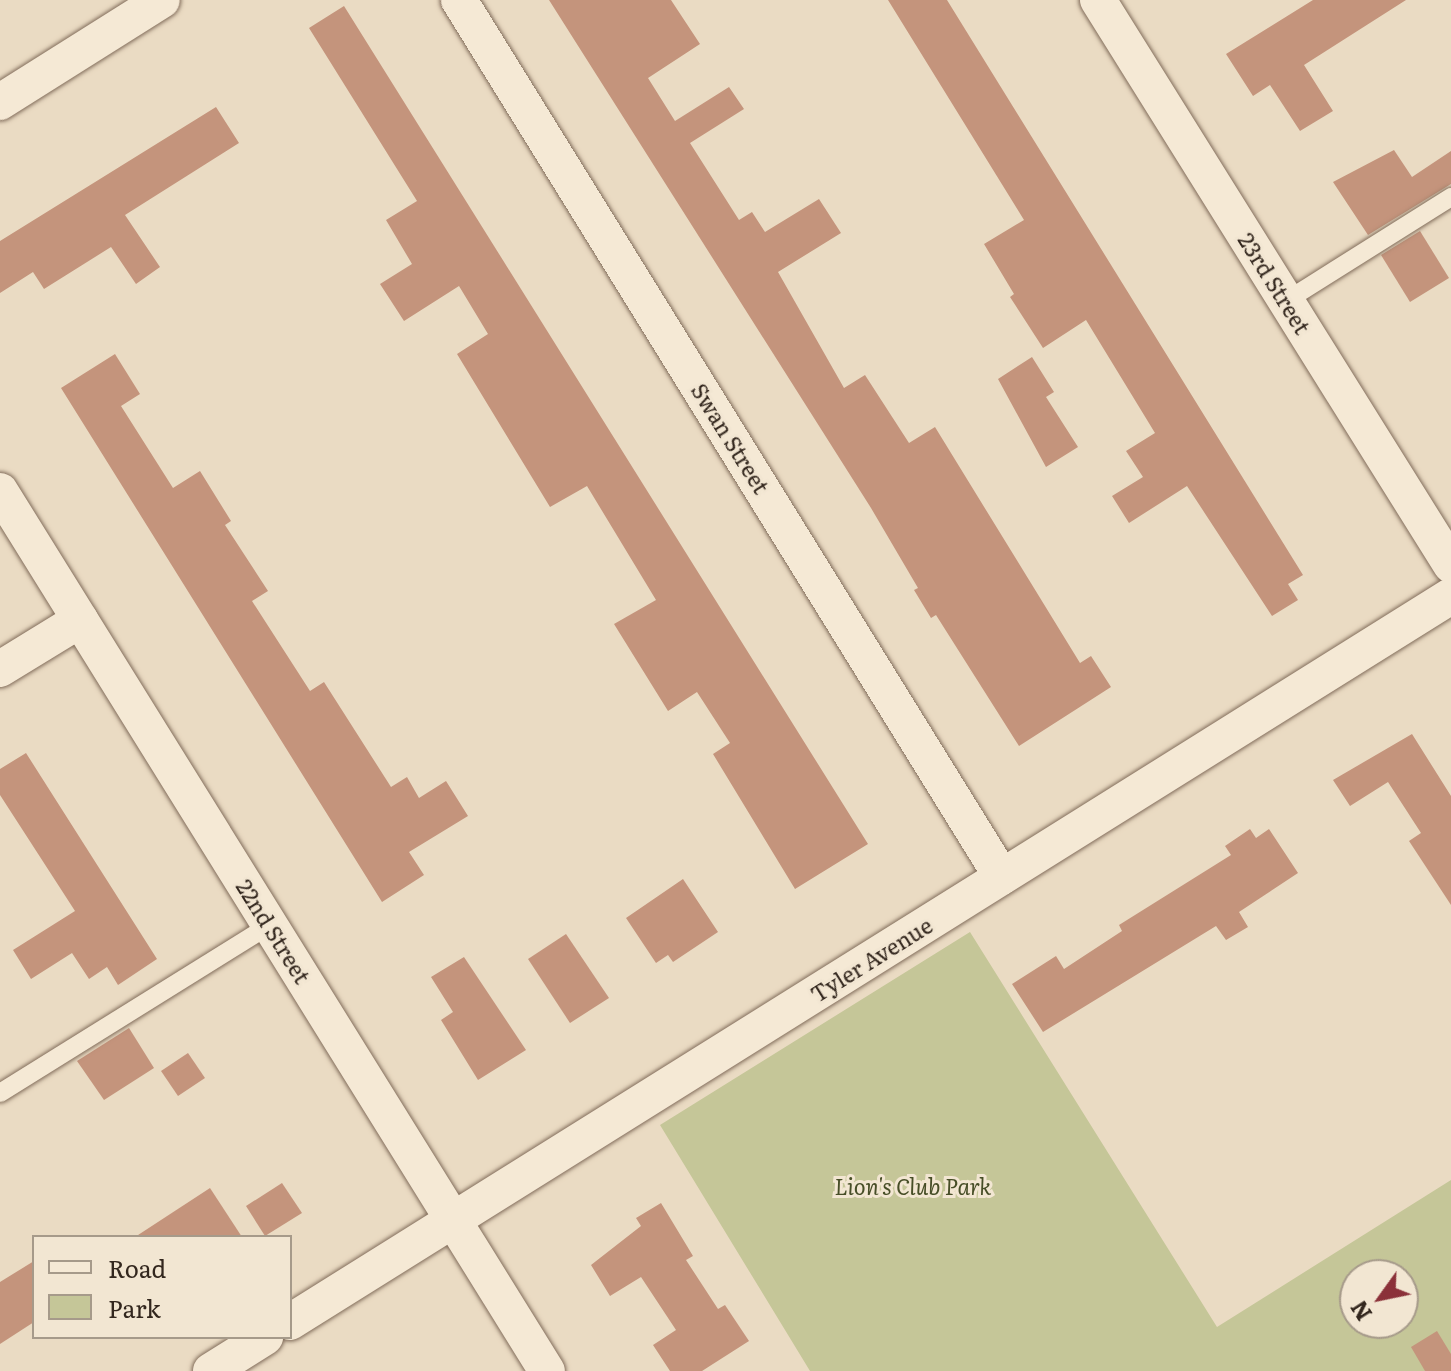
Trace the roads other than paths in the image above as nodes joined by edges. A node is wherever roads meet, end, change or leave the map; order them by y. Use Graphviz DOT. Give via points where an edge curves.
graph roads {
  1 [pos="162,0"];
  2 [pos="459,0"];
  3 [pos="1106,3"];
  4 [pos="0,102"];
  5 [pos="1451,197"];
  6 [pos="1286,301"];
  7 [pos="0,491"];
  8 [pos="1451,565"];
  9 [pos="1451,596"];
  10 [pos="80,620"];
  11 [pos="0,669"];
  12 [pos="1002,877"];
  13 [pos="270,925"];
  14 [pos="0,1093"];
  15 [pos="453,1220"];
  16 [pos="292,1321"];
  17 [pos="262,1339"];
  18 [pos="211,1371"];
  19 [pos="547,1371"];
  1 -- 4 [label="street"];
  2 -- 12 [label="street, Swan Street"];
  3 -- 6 [label="street, 23rd Street"];
  5 -- 6 [label="lane"];
  6 -- 8 [label="street, 23rd Street"];
  7 -- 10 [label="street, 22nd Street"];
  9 -- 12 [label="street, Tyler Avenue"];
  10 -- 11 [label="street"];
  10 -- 13 [label="street, 22nd Street"];
  12 -- 15 [label="street, Tyler Avenue"];
  13 -- 14 [label="lane"];
  13 -- 15 [label="street, 22nd Street"];
  15 -- 16 [label="street, Tyler Avenue"];
  15 -- 19 [label="street, 22nd Street"];
  17 -- 18 [label="street"];
}
